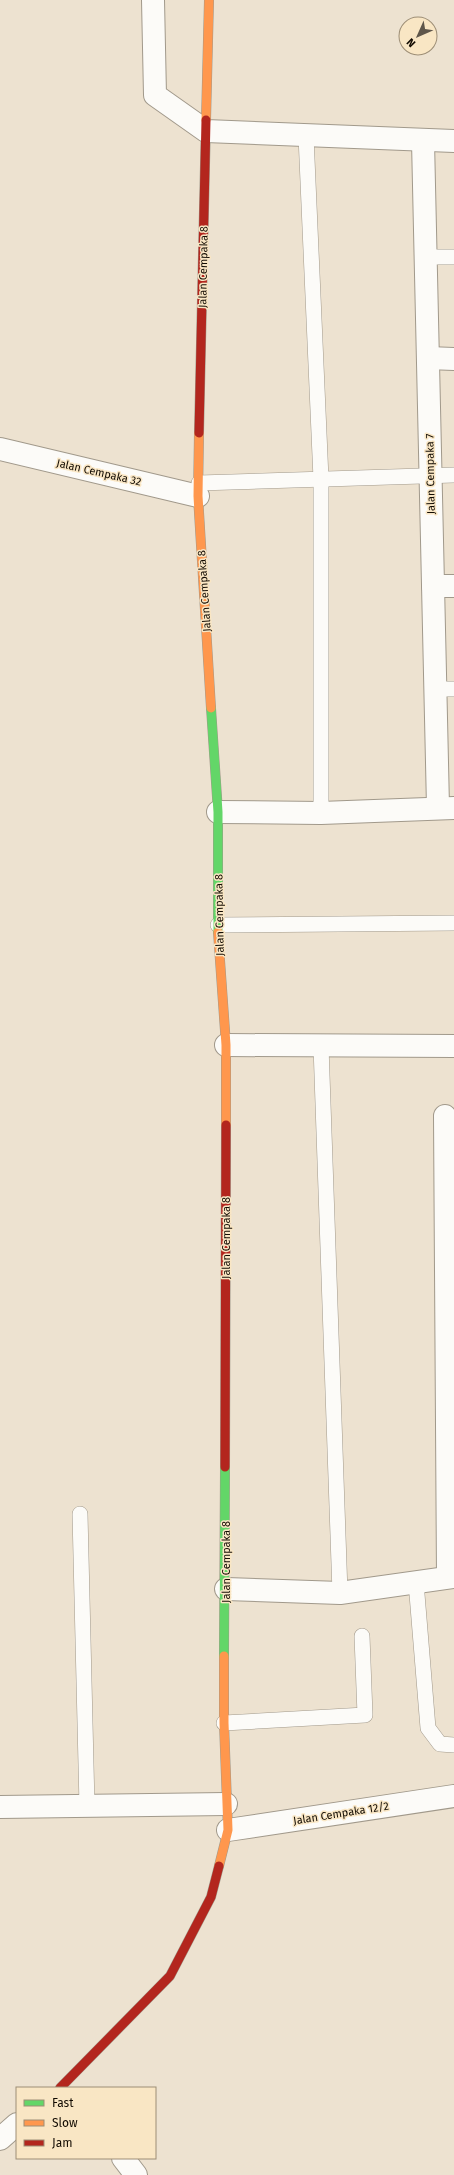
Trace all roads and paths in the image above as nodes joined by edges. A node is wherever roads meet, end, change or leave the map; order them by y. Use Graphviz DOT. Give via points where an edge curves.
graph roads {
  1 [pos="153,0"];
  2 [pos="209,0"];
  3 [pos="206,131"];
  4 [pos="306,136"];
  5 [pos="423,141"];
  6 [pos="454,141"];
  7 [pos="425,257"];
  8 [pos="454,257"];
  9 [pos="428,358"];
  10 [pos="454,359"];
  11 [pos="0,449"];
  12 [pos="430,475"];
  13 [pos="454,475"];
  14 [pos="321,479"];
  15 [pos="198,490"];
  16 [pos="444,586"];
  17 [pos="445,689"];
  18 [pos="446,808"];
  19 [pos="218,812"];
  20 [pos="321,813"];
  21 [pos="454,923"];
  22 [pos="218,925"];
  23 [pos="226,1045"];
  24 [pos="321,1046"];
  25 [pos="454,1046"];
  26 [pos="445,1116"];
  27 [pos="80,1514"];
  28 [pos="451,1577"];
  29 [pos="416,1582"];
  30 [pos="226,1589"];
  31 [pos="340,1593"];
  32 [pos="362,1636"];
  33 [pos="224,1723"];
  34 [pos="454,1745"];
  35 [pos="454,1796"];
  36 [pos="226,1804"];
  37 [pos="87,1806"];
  38 [pos="0,1807"];
  39 [pos="228,1830"];
  40 [pos="64,2087"];
  41 [pos="16,2125"];
  42 [pos="0,2139"];
  43 [pos="124,2159"];
  44 [pos="136,2175"];
  1 -- 3 [label="street" via="155,94"];
  2 -- 3 [label="street, Jalan Cempaka 8"];
  3 -- 4 [label="street"];
  3 -- 15 [label="street, Jalan Cempaka 8"];
  4 -- 5 [label="street"];
  4 -- 14 [label="lane"];
  5 -- 6 [label="street"];
  5 -- 7 [label="street, Jalan Cempaka 7"];
  7 -- 8 [label="lane"];
  7 -- 9 [label="street, Jalan Cempaka 7"];
  9 -- 10 [label="street"];
  9 -- 12 [label="street, Jalan Cempaka 7"];
  11 -- 15 [label="street, Jalan Cempaka 32"];
  12 -- 13 [label="lane"];
  12 -- 14 [label="lane"];
  12 -- 16 [label="street, Jalan Cempaka 7"];
  14 -- 15 [label="lane"];
  14 -- 20 [label="lane"];
  15 -- 19 [label="street, Jalan Cempaka 8"];
  16 -- 17 [label="street, Jalan Cempaka 7"];
  17 -- 18 [label="street, Jalan Cempaka 7"];
  18 -- 20 [label="street"];
  19 -- 20 [label="street"];
  19 -- 22 [label="street, Jalan Cempaka 8"];
  21 -- 22 [label="lane"];
  22 -- 23 [label="street, Jalan Cempaka 8"];
  23 -- 24 [label="street"];
  23 -- 30 [label="street, Jalan Cempaka 8"];
  24 -- 25 [label="street"];
  24 -- 31 [label="lane"];
  26 -- 28 [label="street"];
  27 -- 37 [label="lane"];
  28 -- 29 [label="street"];
  29 -- 31 [label="street"];
  29 -- 34 [label="lane" via="428,1728 440,1744"];
  30 -- 31 [label="street"];
  30 -- 33 [label="street, Jalan Cempaka 8"];
  32 -- 33 [label="lane" via="365,1715"];
  33 -- 36 [label="street, Jalan Cempaka 8"];
  35 -- 39 [label="street, Jalan Cempaka 12/2"];
  36 -- 37 [label="street"];
  36 -- 39 [label="street, Jalan Cempaka 8"];
  37 -- 38 [label="street"];
  39 -- 40 [label="street, Jalan Cempaka 8" via="211,1896 170,1976"];
  41 -- 42 [label="street"];
  43 -- 44 [label="street"];
}
